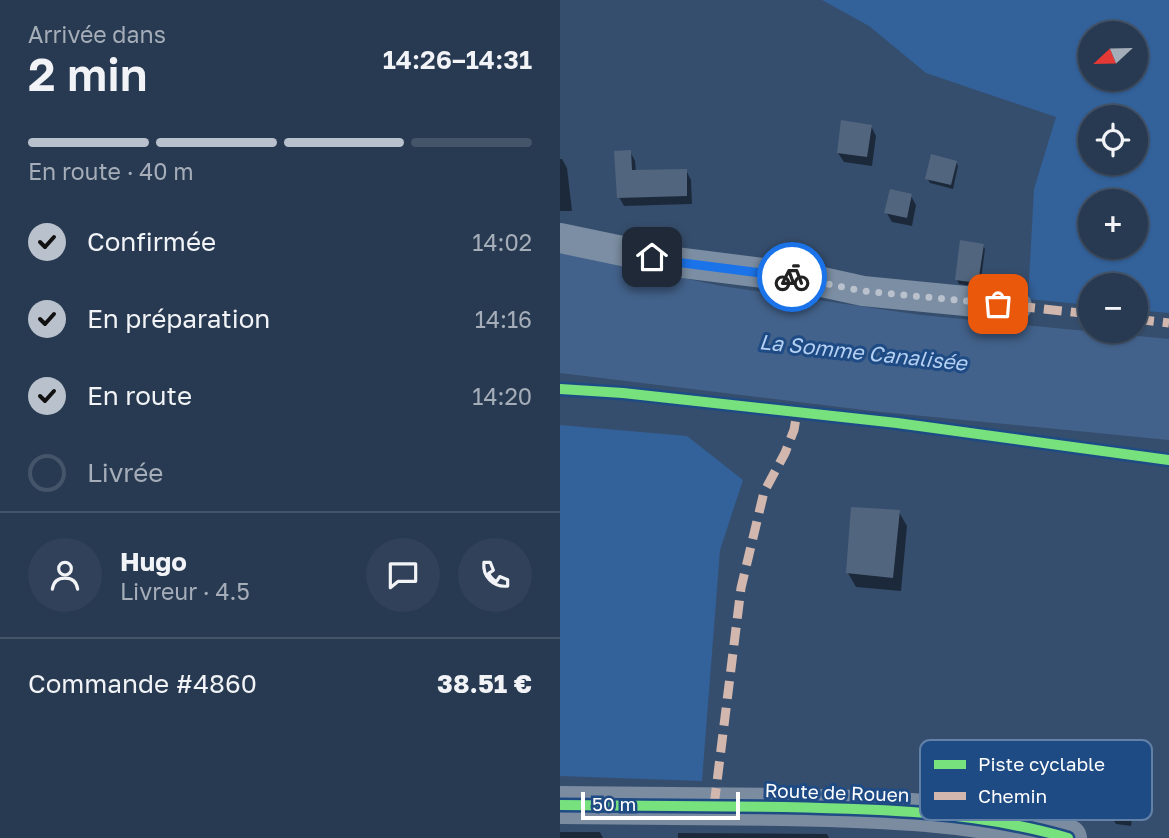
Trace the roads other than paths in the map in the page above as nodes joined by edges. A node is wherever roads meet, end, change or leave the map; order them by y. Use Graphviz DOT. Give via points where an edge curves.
graph roads {
  1 [pos="560,238"];
  2 [pos="1017,306"];
  3 [pos="560,805"];
  4 [pos="920,813"];
  5 [pos="988,820"];
  6 [pos="1068,838"];
  1 -- 2 [label="street" via="675,262 804,278 863,291"];
  3 -- 4 [label="main road, Route de Rouen"];
  5 -- 6 [label="main road, Route de Rouen"];
}
